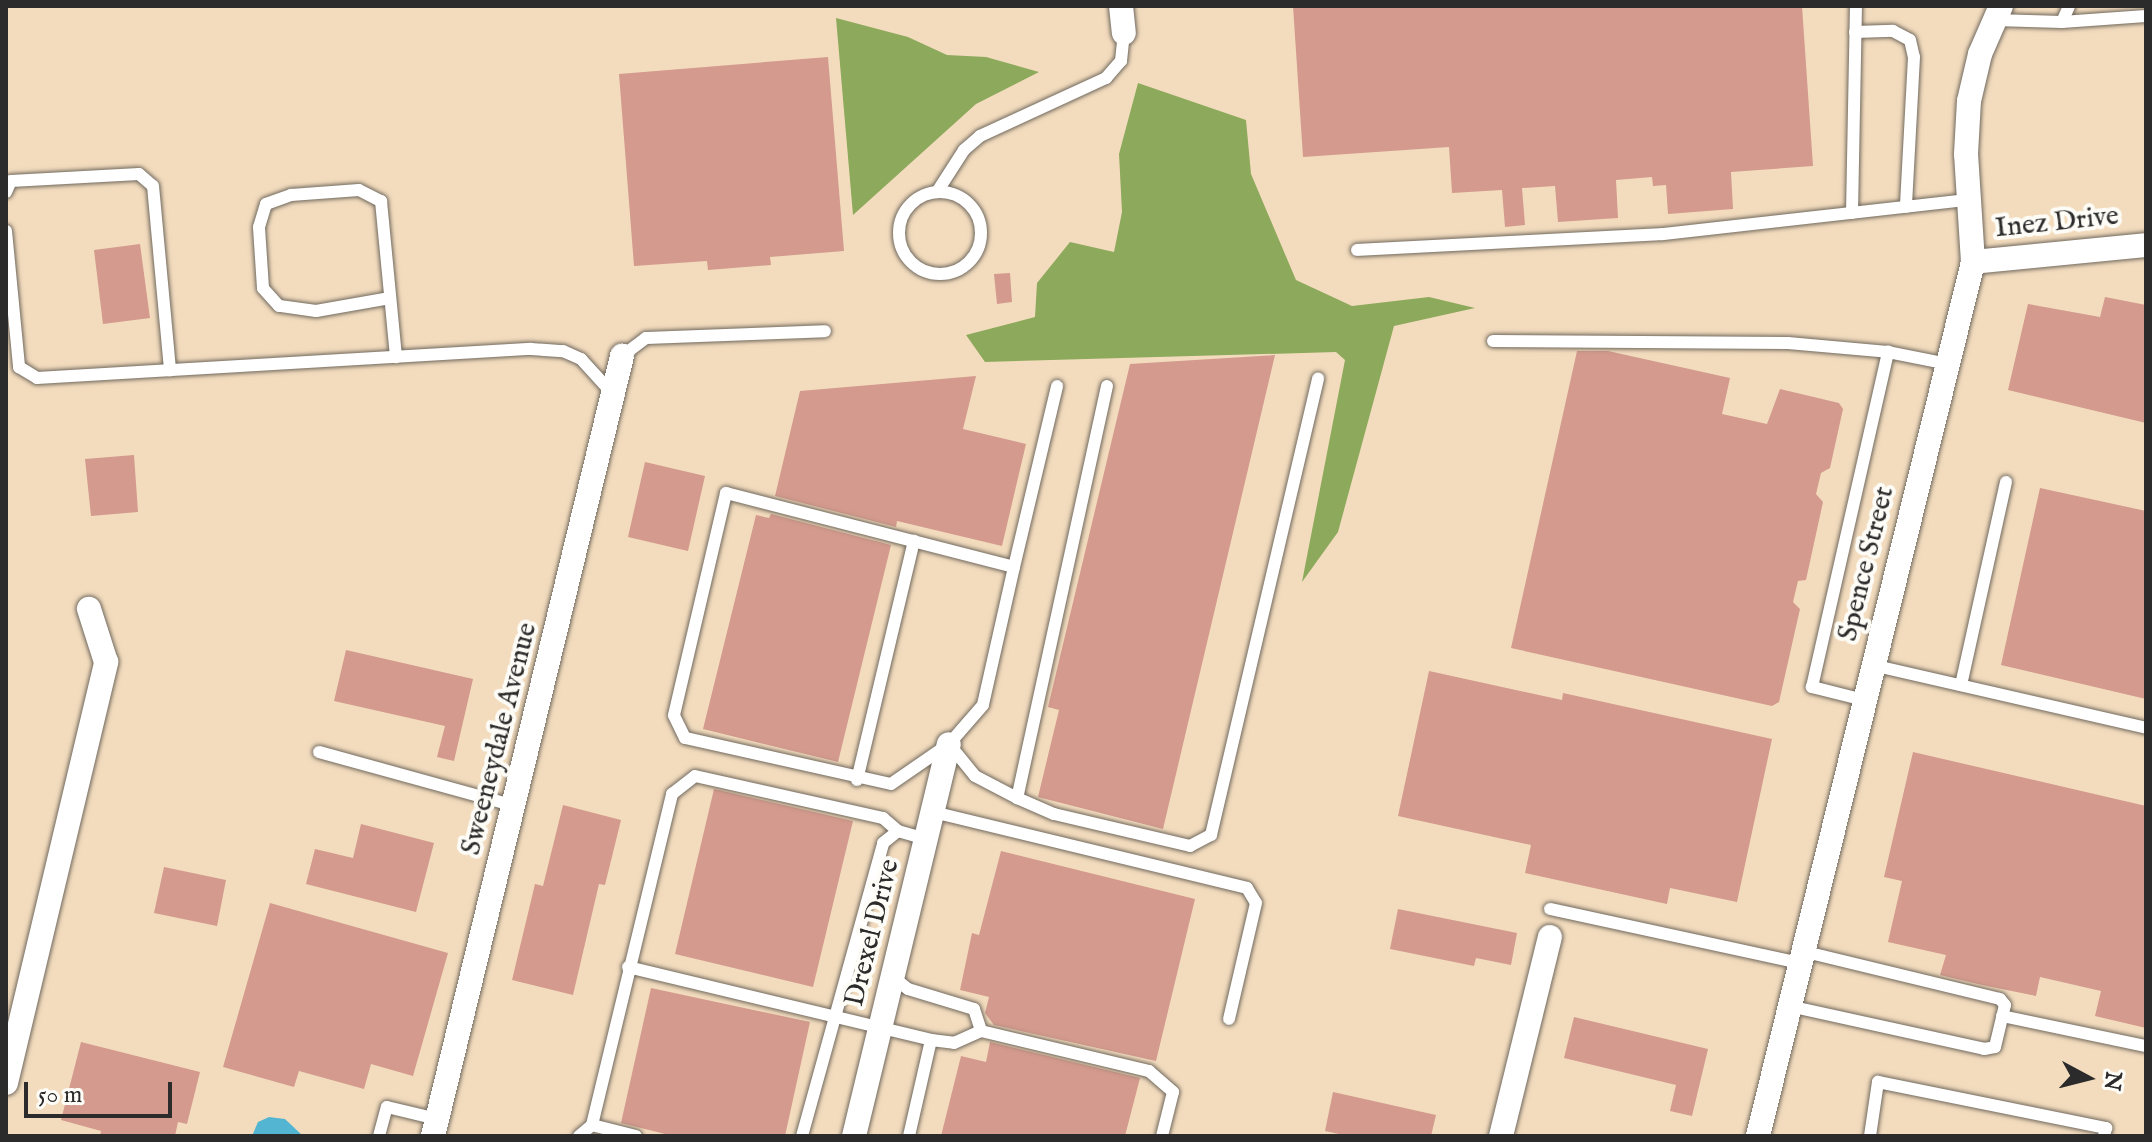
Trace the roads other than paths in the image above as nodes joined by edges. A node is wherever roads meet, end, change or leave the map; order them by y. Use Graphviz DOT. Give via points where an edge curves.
graph roads {
  1 [pos="1121,6"];
  2 [pos="1856,6"];
  3 [pos="2069,6"];
  4 [pos="1998,13"];
  5 [pos="2146,16"];
  6 [pos="2062,22"];
  7 [pos="1855,32"];
  8 [pos="1124,33"];
  9 [pos="8,185"];
  10 [pos="937,192"];
  11 [pos="1968,200"];
  12 [pos="1906,207"];
  13 [pos="1852,213"];
  14 [pos="6,231"];
  15 [pos="2146,245"];
  16 [pos="1357,250"];
  17 [pos="1973,262"];
  18 [pos="390,298"];
  19 [pos="825,331"];
  20 [pos="1493,341"];
  21 [pos="1888,352"];
  22 [pos="622,356"];
  23 [pos="396,357"];
  24 [pos="1948,364"];
  25 [pos="12,367"];
  26 [pos="170,370"];
  27 [pos="1318,378"];
  28 [pos="1057,386"];
  29 [pos="1107,386"];
  30 [pos="613,394"];
  31 [pos="2006,482"];
  32 [pos="914,541"];
  33 [pos="1014,567"];
  34 [pos="89,609"];
  35 [pos="1872,665"];
  36 [pos="1961,685"];
  37 [pos="1864,700"];
  38 [pos="2146,728"];
  39 [pos="949,744"];
  40 [pos="319,752"];
  41 [pos="857,780"];
  42 [pos="1017,798"];
  43 [pos="515,806"];
  44 [pos="933,812"];
  45 [pos="898,831"];
  46 [pos="926,839"];
  47 [pos="1550,909"];
  48 [pos="1550,937"];
  49 [pos="1801,957"];
  50 [pos="628,967"];
  51 [pos="893,977"];
  52 [pos="1789,1006"];
  53 [pos="837,1016"];
  54 [pos="2002,1016"];
  55 [pos="1229,1019"];
  56 [pos="881,1026"];
  57 [pos="981,1031"];
  58 [pos="931,1040"];
  59 [pos="2146,1046"];
  60 [pos="6,1083"];
  61 [pos="592,1125"];
  62 [pos="435,1128"];
  63 [pos="379,1136"];
  64 [pos="579,1136"];
  65 [pos="636,1136"];
  66 [pos="802,1136"];
  67 [pos="854,1136"];
  68 [pos="909,1136"];
  69 [pos="1162,1136"];
  70 [pos="1501,1136"];
  71 [pos="1758,1136"];
  72 [pos="1870,1136"];
  73 [pos="2104,1136"];
  1 -- 8 [label="street"];
  2 -- 7 [label="lane"];
  3 -- 6 [label="lane"];
  4 -- 6 [label="lane"];
  4 -- 11 [label="street, Spence Street" via="1969,101"];
  5 -- 6 [label="lane"];
  7 -- 12 [label="lane" via="1893,31 1910,40 1914,57"];
  7 -- 13 [label="lane"];
  8 -- 10 [label="lane" via="1121,61 1106,78 980,136 964,150"];
  9 -- 26 [label="lane" via="139,174 153,186"];
  10 -- 10 [label="lane" via="913,202 899,238 910,262 922,270 949,274 972,259 982,233 972,208 951,193"];
  11 -- 12 [label="lane"];
  11 -- 17 [label="street, Spence Street"];
  12 -- 13 [label="lane"];
  13 -- 16 [label="lane" via="1663,234"];
  14 -- 25 [label="lane"];
  15 -- 17 [label="street, Inez Drive"];
  17 -- 24 [label="street, Spence Street"];
  18 -- 18 [label="lane" via="381,201 359,190 291,195 266,204 259,227 263,288 279,306 316,311"];
  18 -- 23 [label="lane"];
  19 -- 22 [label="lane" via="646,338"];
  20 -- 21 [label="lane" via="1788,343"];
  21 -- 24 [label="lane"];
  21 -- 37 [label="lane" via="1812,687"];
  22 -- 30 [label="street, Sweeneydale Avenue"];
  23 -- 26 [label="lane"];
  23 -- 30 [label="lane" via="563,351 581,359"];
  24 -- 35 [label="street, Spence Street"];
  25 -- 26 [label="lane" via="37,378"];
  27 -- 42 [label="lane" via="1211,835 1190,846 1054,814"];
  28 -- 33 [label="lane"];
  29 -- 42 [label="lane"];
  30 -- 43 [label="street, Sweeneydale Avenue"];
  31 -- 36 [label="lane"];
  32 -- 33 [label="lane"];
  32 -- 41 [label="lane"];
  32 -- 41 [label="lane" via="726,493 674,715 678,728 698,744"];
  33 -- 39 [label="lane" via="983,705"];
  34 -- 60 [label="street" via="106,662"];
  35 -- 36 [label="lane"];
  35 -- 37 [label="street, Spence Street"];
  36 -- 38 [label="lane"];
  37 -- 49 [label="street, Spence Street"];
  39 -- 41 [label="lane" via="891,784"];
  39 -- 42 [label="lane" via="975,776"];
  39 -- 44 [label="street, Drexel Drive"];
  40 -- 43 [label="lane"];
  43 -- 62 [label="street, Sweeneydale Avenue"];
  44 -- 46 [label="street, Drexel Drive"];
  44 -- 55 [label="lane" via="1247,888 1256,903"];
  45 -- 46 [label="lane"];
  45 -- 50 [label="lane" via="883,818 695,776 672,794"];
  45 -- 53 [label="lane" via="883,843"];
  46 -- 51 [label="street, Drexel Drive"];
  47 -- 49 [label="lane"];
  48 -- 70 [label="street"];
  49 -- 52 [label="street, Spence Street"];
  49 -- 54 [label="lane" via="2000,999"];
  50 -- 53 [label="lane"];
  50 -- 61 [label="lane"];
  51 -- 56 [label="street, Drexel Drive"];
  51 -- 57 [label="lane" via="908,989 974,1009"];
  52 -- 54 [label="lane" via="1984,1049 1995,1047"];
  52 -- 71 [label="street, Spence Street"];
  53 -- 56 [label="lane"];
  53 -- 66 [label="lane"];
  54 -- 59 [label="lane"];
  56 -- 58 [label="lane"];
  56 -- 67 [label="street, Drexel Drive"];
  57 -- 58 [label="lane" via="954,1043"];
  57 -- 69 [label="lane" via="1149,1071 1173,1092"];
  58 -- 68 [label="lane"];
  61 -- 64 [label="lane"];
  61 -- 65 [label="lane"];
  62 -- 63 [label="lane" via="387,1107"];
  72 -- 73 [label="lane" via="1878,1082 2106,1128"];
}
